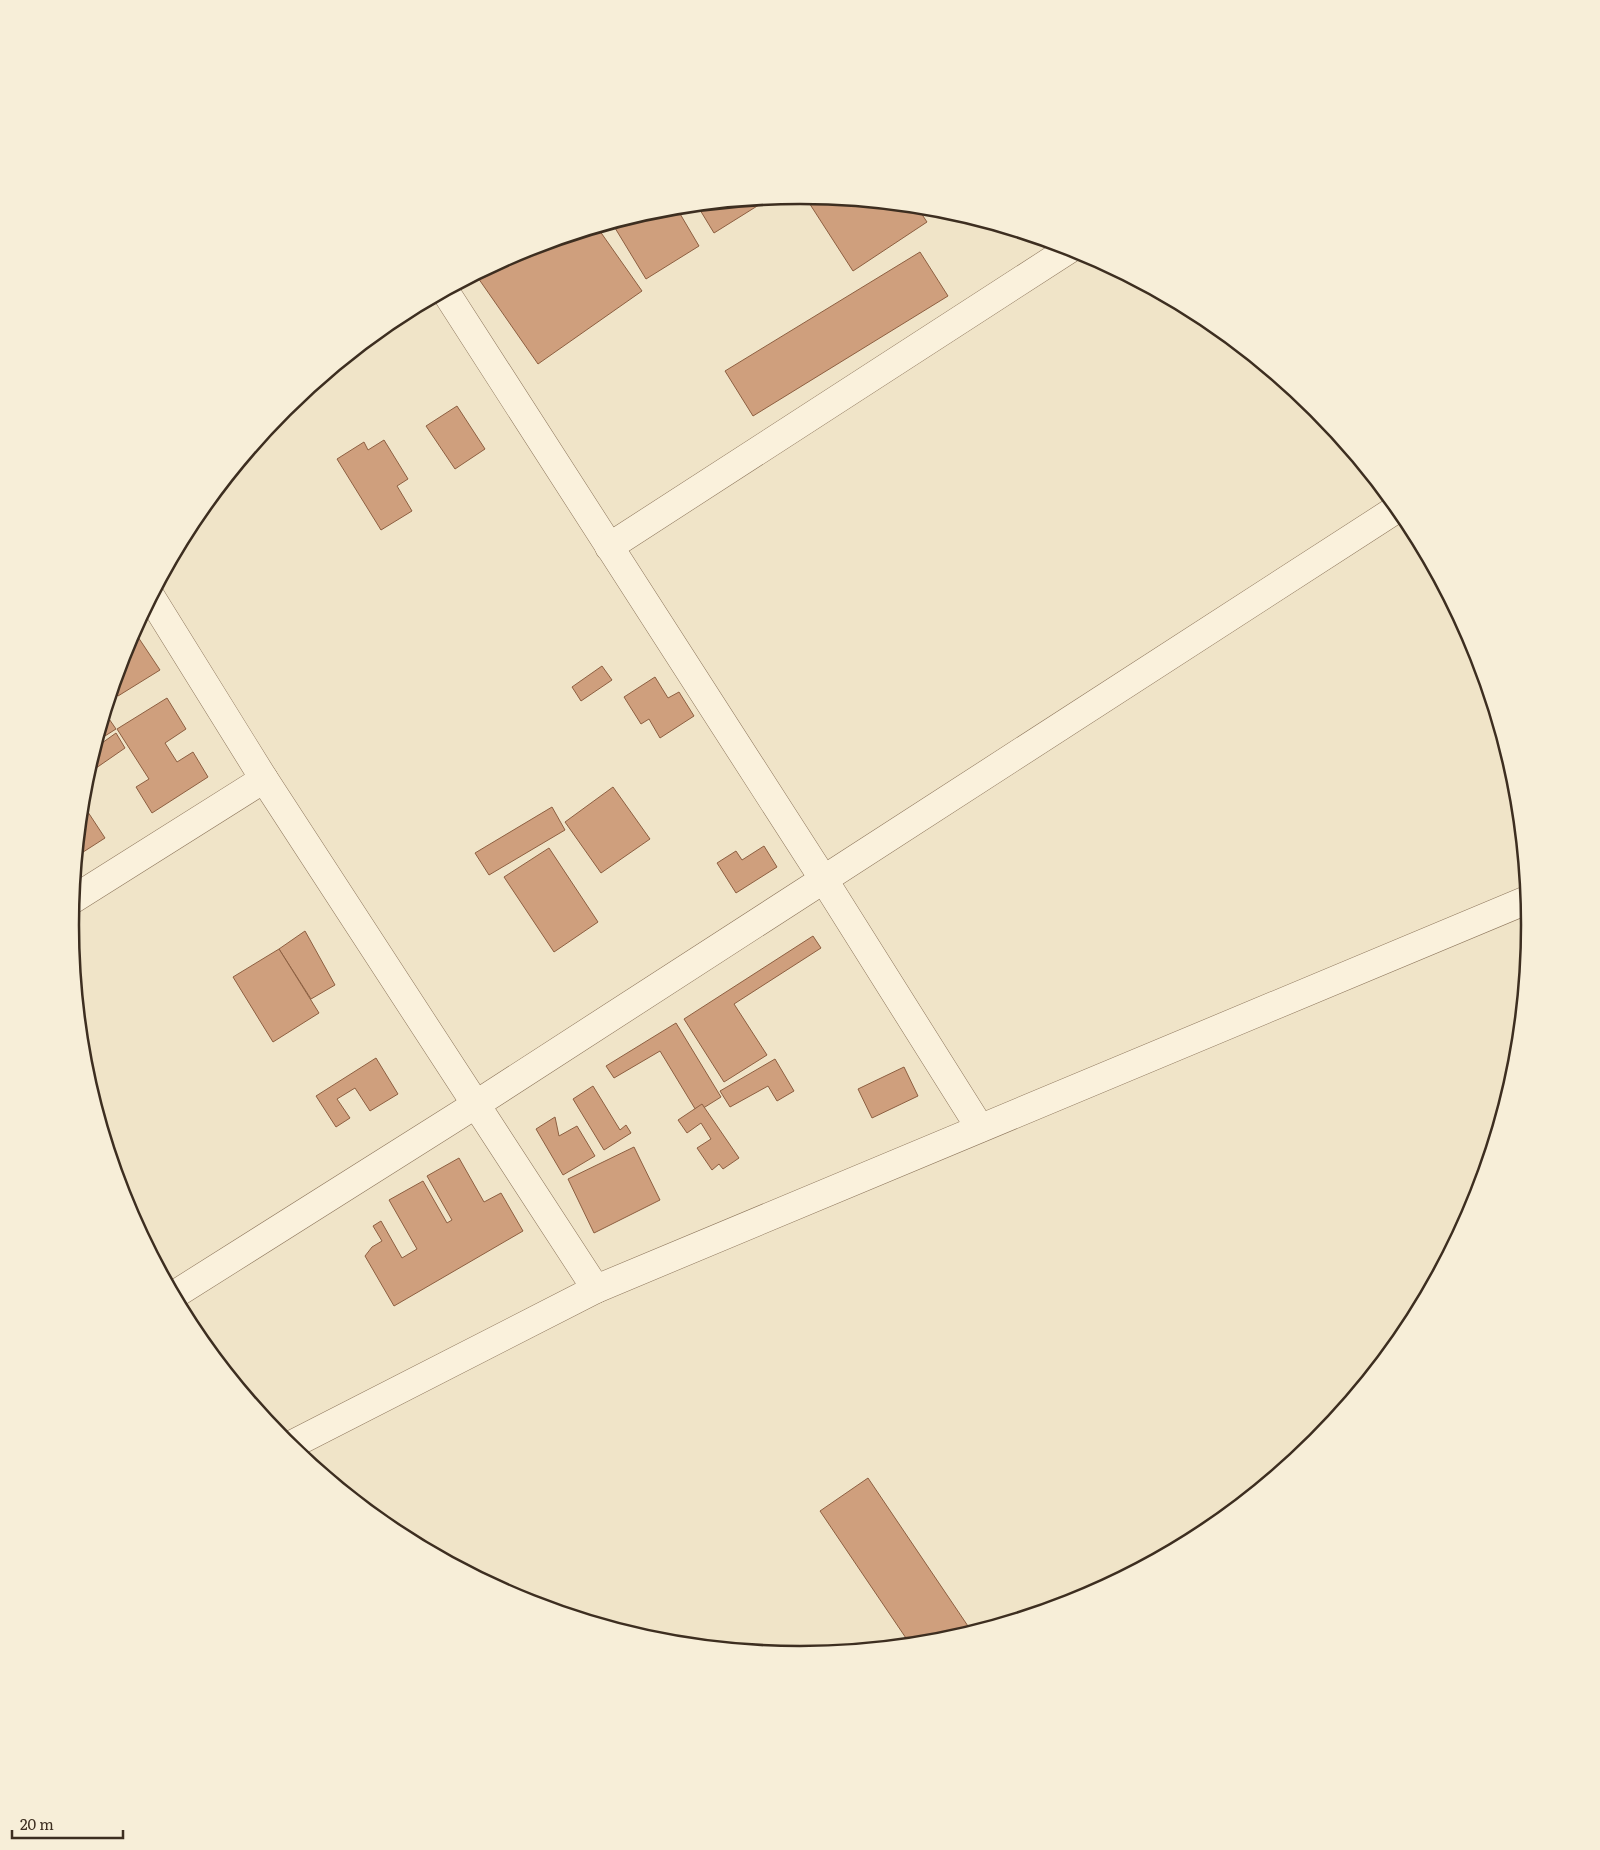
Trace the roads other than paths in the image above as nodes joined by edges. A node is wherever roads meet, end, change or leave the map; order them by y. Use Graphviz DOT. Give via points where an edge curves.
graph roads {
  1 [pos="1062,254"];
  2 [pos="448,295"];
  3 [pos="1391,512"];
  4 [pos="609,547"];
  5 [pos="155,603"];
  6 [pos="264,779"];
  7 [pos="824,880"];
  8 [pos="80,895"];
  9 [pos="1521,903"];
  10 [pos="475,1105"];
  11 [pos="980,1128"];
  12 [pos="596,1289"];
  13 [pos="179,1292"];
  14 [pos="298,1442"];
  1 -- 4 [label="street"];
  2 -- 4 [label="street"];
  3 -- 7 [label="street"];
  4 -- 7 [label="street"];
  5 -- 6 [label="street"];
  6 -- 8 [label="street"];
  6 -- 10 [label="street"];
  7 -- 10 [label="street"];
  7 -- 11 [label="street"];
  9 -- 11 [label="street"];
  10 -- 12 [label="street"];
  10 -- 13 [label="street"];
  11 -- 12 [label="street"];
  12 -- 14 [label="street"];
}
